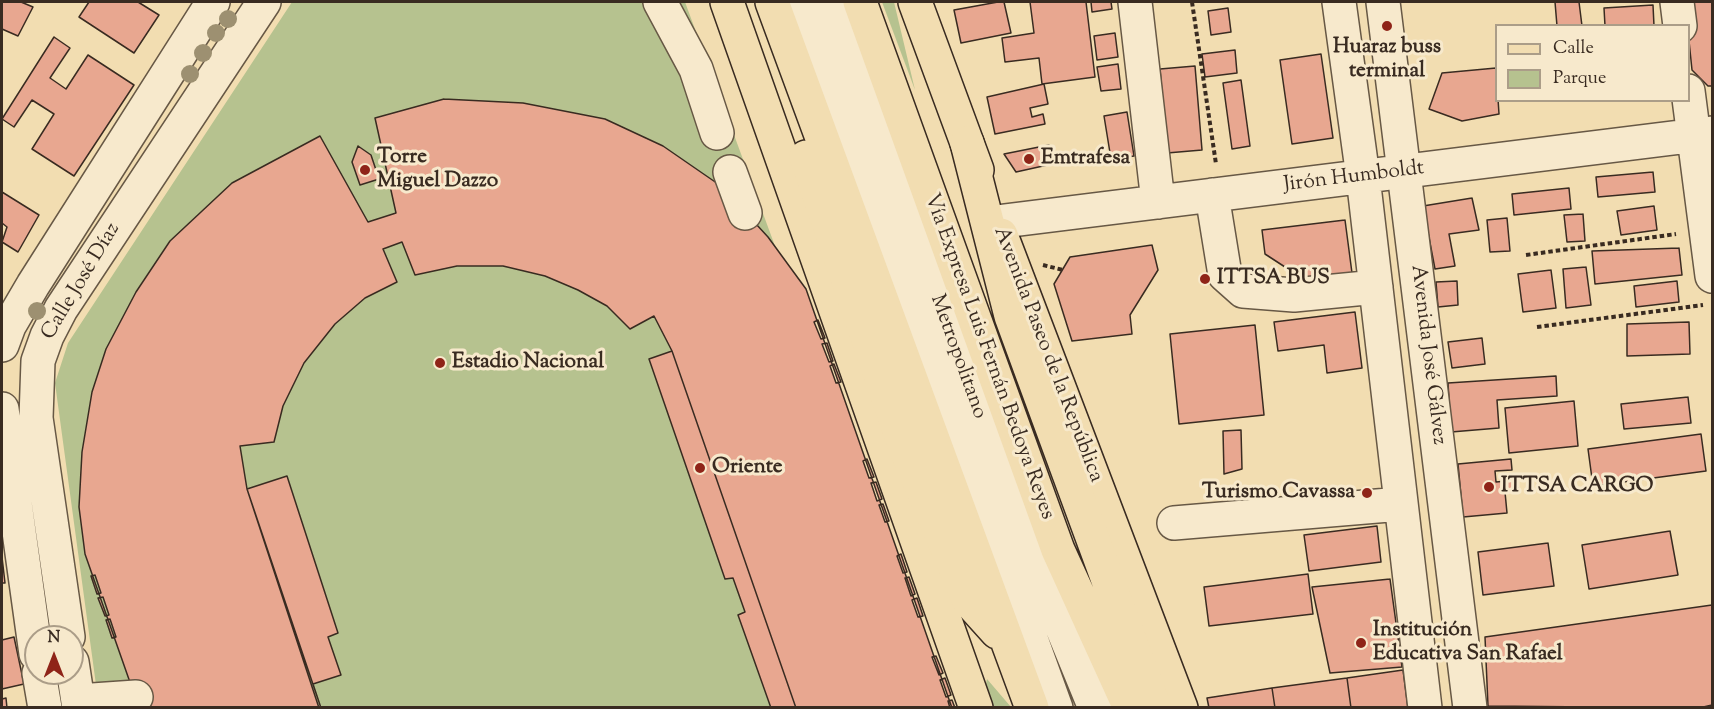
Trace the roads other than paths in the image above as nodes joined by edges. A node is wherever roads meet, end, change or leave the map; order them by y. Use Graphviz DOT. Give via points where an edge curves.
graph roads {
  1 [pos="213,2"];
  2 [pos="264,2"];
  3 [pos="660,2"];
  4 [pos="727,2"];
  5 [pos="754,2"];
  6 [pos="772,2"];
  7 [pos="802,2"];
  8 [pos="830,2"];
  9 [pos="860,2"];
  10 [pos="915,2"];
  11 [pos="1136,2"];
  12 [pos="1339,2"];
  13 [pos="1383,2"];
  14 [pos="1677,2"];
  15 [pos="1680,24"];
  16 [pos="1690,94"];
  17 [pos="717,133"];
  18 [pos="1703,134"];
  19 [pos="967,143"];
  20 [pos="730,171"];
  21 [pos="1404,172"];
  22 [pos="1363,177"];
  23 [pos="1216,195"];
  24 [pos="1158,202"];
  25 [pos="745,213"];
  26 [pos="996,222"];
  27 [pos="1713,276"];
  28 [pos="1376,287"];
  29 [pos="2,345"];
  30 [pos="38,361"];
  31 [pos="2,365"];
  32 [pos="2,409"];
  33 [pos="1401,504"];
  34 [pos="1174,523"];
  35 [pos="32,625"];
  36 [pos="66,625"];
  37 [pos="1010,647"];
  38 [pos="84,679"];
  39 [pos="41,685"];
  40 [pos="101,702"];
  41 [pos="45,708"];
  42 [pos="976,708"];
  43 [pos="1032,708"];
  44 [pos="1056,708"];
  45 [pos="1095,708"];
  46 [pos="1130,708"];
  47 [pos="1155,708"];
  48 [pos="1181,708"];
  49 [pos="1425,708"];
  50 [pos="1470,708"];
  1 -- 29 [label="street, Calle José Díaz" via="29,292"];
  2 -- 30 [label="street, Calle José Díaz" via="61,309"];
  3 -- 17 [label="street" via="696,69"];
  4 -- 42 [label="main road"];
  5 -- 37 [label="main road" via="905,447 969,601"];
  6 -- 37 [label="main road"];
  7 -- 44 [label="street, Metropolitano"];
  8 -- 45 [label="street, Metropolitano" via="993,459"];
  9 -- 46 [label="main road, Vía Expresa Luis Fernán Bedoya Reyes" via="1058,550"];
  10 -- 19 [label="main road, Avenida Paseo de la República"];
  11 -- 24 [label="street"];
  12 -- 22 [label="street, Avenida José Gálvez"];
  13 -- 21 [label="street, Avenida José Gálvez"];
  14 -- 15 [label="street"];
  16 -- 18 [label="street"];
  18 -- 21 [label="street, Jirón Humboldt"];
  18 -- 27 [label="street"];
  19 -- 26 [label="main road, Avenida Paseo de la República"];
  19 -- 47 [label="main road" via="1011,316"];
  20 -- 25 [label="street"];
  21 -- 22 [label="street, Jirón Humboldt"];
  21 -- 50 [label="street, Avenida José Gálvez"];
  22 -- 23 [label="street, Jirón Humboldt"];
  22 -- 28 [label="street, Avenida José Gálvez"];
  23 -- 24 [label="street, Jirón Humboldt"];
  23 -- 28 [label="street" via="1226,275 1244,291 1294,295"];
  24 -- 26 [label="street, Jirón Humboldt"];
  26 -- 48 [label="main road, Avenida Paseo de la República"];
  28 -- 33 [label="street, Avenida José Gálvez"];
  30 -- 31 [label="street"];
  30 -- 36 [label="street, Calle José Díaz" via="36,418"];
  32 -- 35 [label="street"];
  33 -- 34 [label="street"];
  33 -- 49 [label="street, Avenida José Gálvez"];
  37 -- 43 [label="main road"];
  38 -- 40 [label="street"];
  39 -- 41 [label="street"];
}
